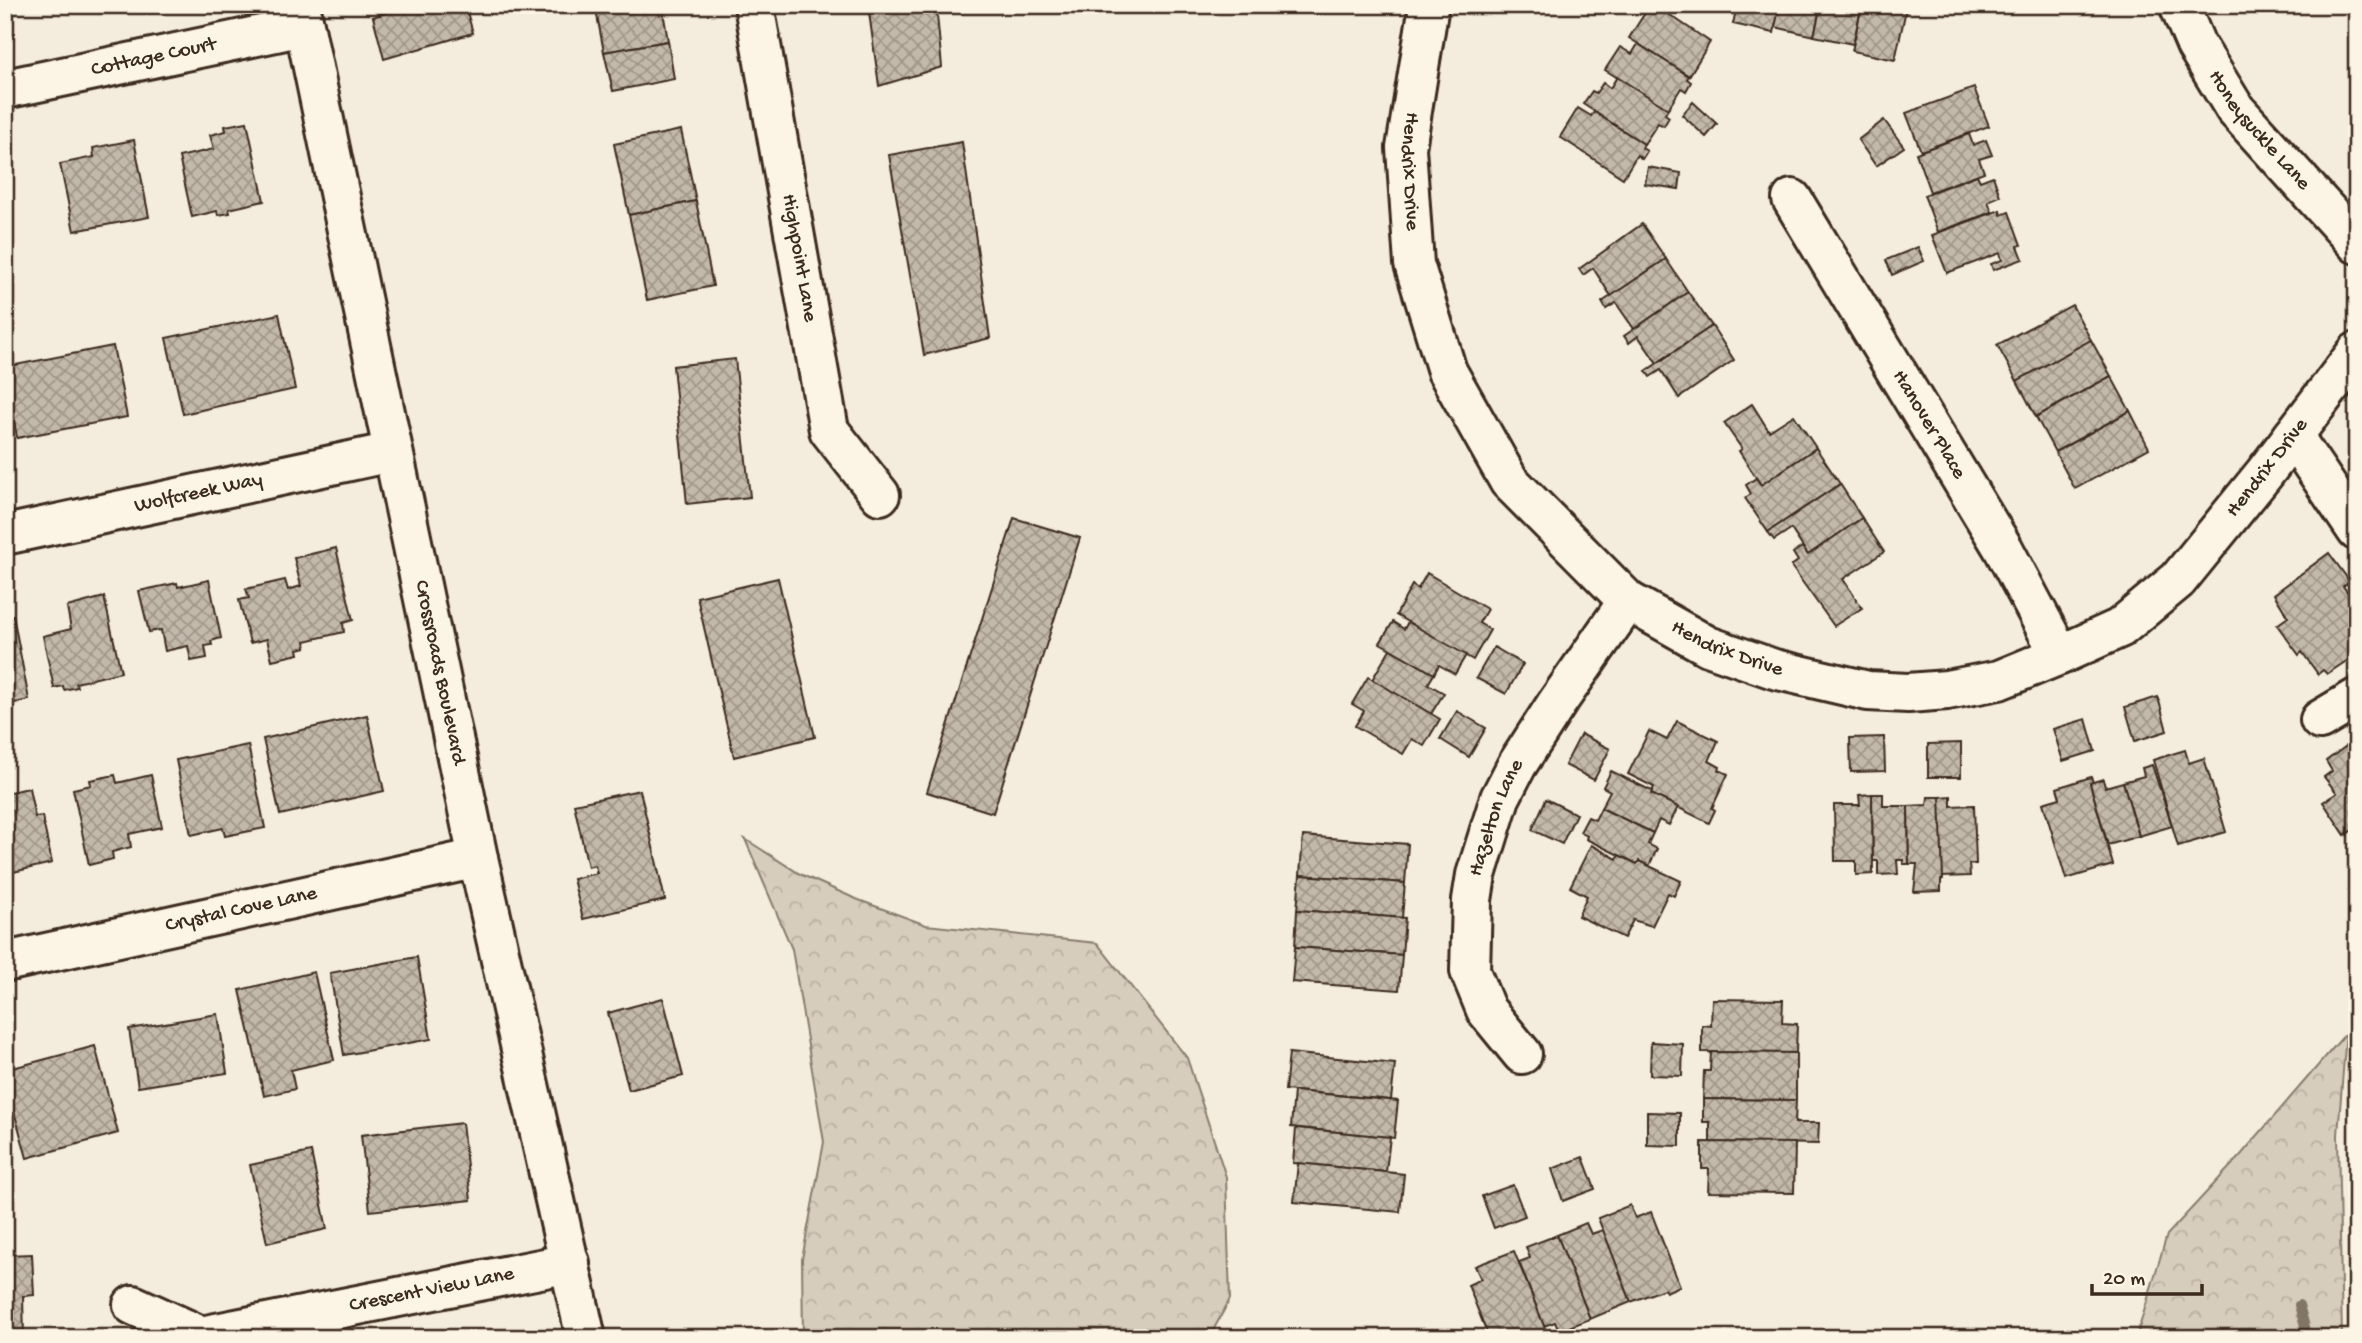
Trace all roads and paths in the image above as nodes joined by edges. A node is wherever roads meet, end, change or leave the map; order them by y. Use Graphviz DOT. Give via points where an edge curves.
graph roads {
  1 [pos="754,5"];
  2 [pos="1429,5"];
  3 [pos="2179,5"];
  4 [pos="302,16"];
  5 [pos="5,89"];
  6 [pos="1792,199"];
  7 [pos="2357,244"];
  8 [pos="2357,352"];
  9 [pos="2293,436"];
  10 [pos="392,452"];
  11 [pos="880,495"];
  12 [pos="2357,531"];
  13 [pos="5,535"];
  14 [pos="1628,601"];
  15 [pos="2060,655"];
  16 [pos="2357,698"];
  17 [pos="2320,720"];
  18 [pos="478,858"];
  19 [pos="5,962"];
  20 [pos="1522,1054"];
  21 [pos="570,1263"];
  22 [pos="133,1305"];
  23 [pos="586,1338"];
  1 -- 11 [label="street, Highpoint Lane" via="829,430"];
  2 -- 14 [label="street, Hendrix Drive" via="1406,148 1414,264 1447,371 1509,481"];
  3 -- 7 [label="street, Honeysuckle Lane" via="2196,45 2235,109"];
  4 -- 5 [label="street, Cottage Court"];
  4 -- 10 [label="street, Crossroads Boulevard"];
  6 -- 15 [label="street, Hanover Place" via="2003,548"];
  8 -- 9 [label="street, Hendrix Drive"];
  9 -- 12 [label="street"];
  9 -- 15 [label="street, Hendrix Drive" via="2178,580 2120,628"];
  10 -- 13 [label="street, Wolfcreek Way"];
  10 -- 18 [label="street, Crossroads Boulevard"];
  14 -- 15 [label="street, Hendrix Drive" via="1708,646 1774,669 1868,691 1947,690 1999,680"];
  14 -- 20 [label="street, Hazelton Lane" via="1517,765 1500,798 1476,875 1470,971 1486,1010"];
  16 -- 17 [label="street"];
  18 -- 19 [label="street, Crystal Cove Lane"];
  18 -- 21 [label="street, Crossroads Boulevard"];
  21 -- 22 [label="street, Crescent View Lane" via="201,1336"];
  21 -- 23 [label="street, Crossroads Boulevard"];
}
